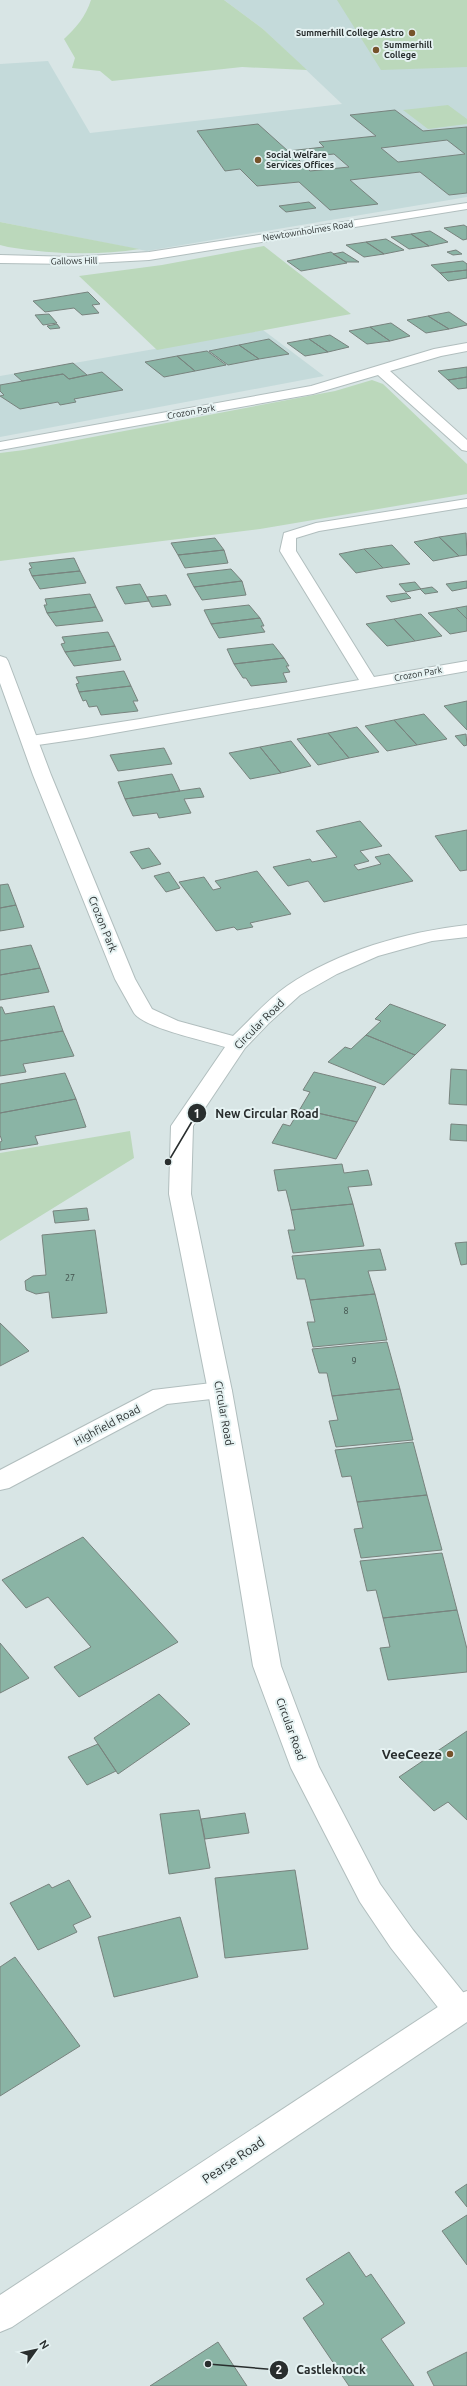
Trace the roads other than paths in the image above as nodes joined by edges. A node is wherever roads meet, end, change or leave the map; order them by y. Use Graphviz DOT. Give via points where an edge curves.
graph roads {
  1 [pos="467,206"];
  2 [pos="149,256"];
  3 [pos="0,259"];
  4 [pos="467,347"];
  5 [pos="379,369"];
  6 [pos="0,446"];
  7 [pos="467,447"];
  8 [pos="467,503"];
  9 [pos="0,661"];
  10 [pos="467,666"];
  11 [pos="369,682"];
  12 [pos="31,741"];
  13 [pos="467,931"];
  14 [pos="237,1044"];
  15 [pos="220,1391"];
  16 [pos="0,1481"];
  17 [pos="463,2008"];
  18 [pos="0,2315"];
  1 -- 2 [label="street, Newtownholmes Road"];
  2 -- 3 [label="street, Gallows Hill" via="55,262"];
  4 -- 5 [label="street, Crozon Park" via="438,352"];
  5 -- 6 [label="street, Crozon Park" via="313,390"];
  5 -- 7 [label="street"];
  8 -- 11 [label="street" via="316,527 290,536 288,551"];
  9 -- 12 [label="street, Crozon Park"];
  10 -- 11 [label="street, Crozon Park"];
  11 -- 12 [label="street, Crozon Park" via="222,711"];
  12 -- 14 [label="street, Crozon Park" via="45,782 125,979 144,1014 171,1025"];
  13 -- 14 [label="street, Circular Road" via="431,936 371,952 330,970 293,991"];
  14 -- 15 [label="street, Circular Road" via="182,1126 180,1194"];
  15 -- 16 [label="street, Highfield Road" via="185,1392 162,1396"];
  15 -- 17 [label="street, Circular Road" via="268,1666 305,1768 370,1893 402,1939"];
  17 -- 18 [label="street, Pearse Road"];
}
